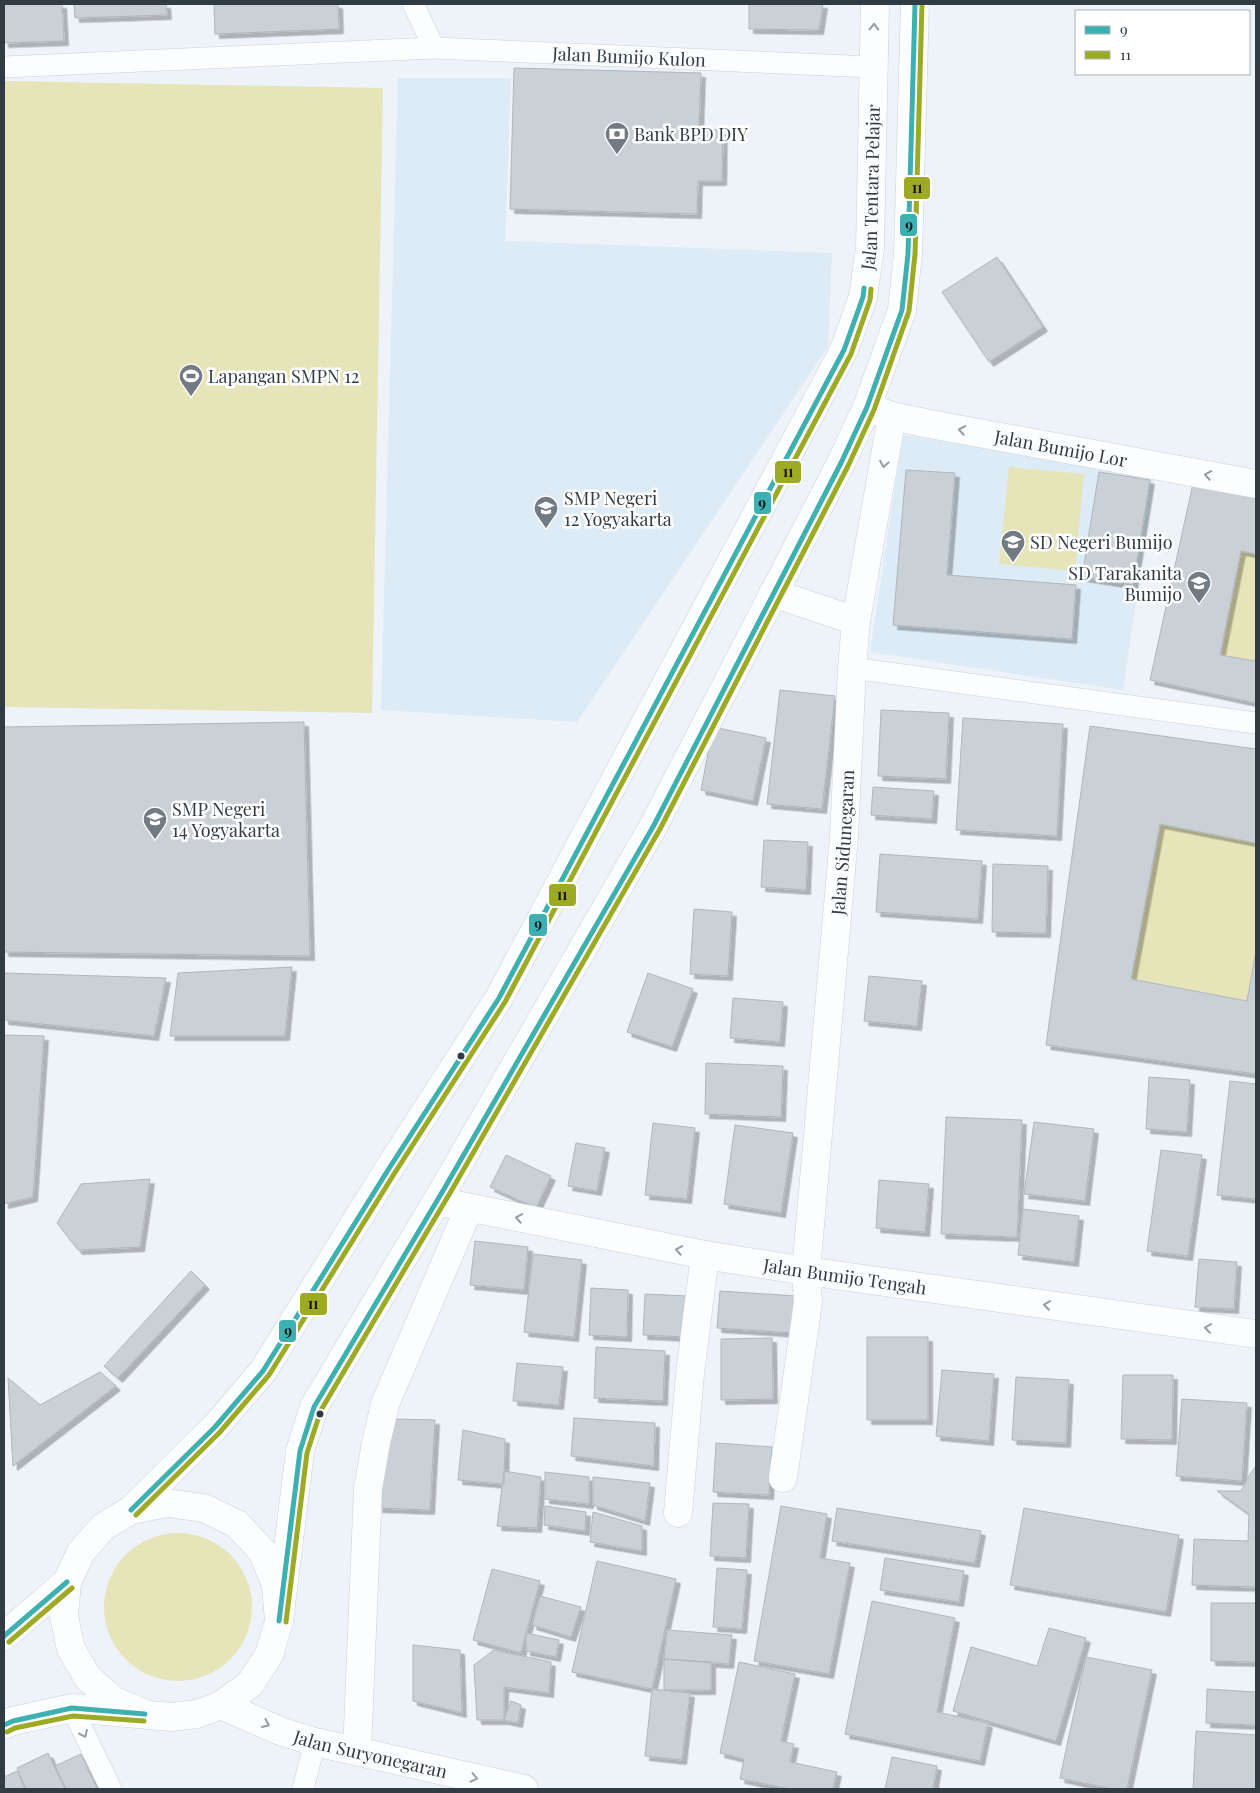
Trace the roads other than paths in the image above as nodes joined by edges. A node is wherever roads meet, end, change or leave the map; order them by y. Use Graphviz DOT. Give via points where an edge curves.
graph roads {
  1 [pos="413,4"];
  2 [pos="875,4"];
  3 [pos="915,4"];
  4 [pos="434,48"];
  5 [pos="4,67"];
  6 [pos="873,67"];
  7 [pos="880,411"];
  8 [pos="1256,484"];
  9 [pos="773,593"];
  10 [pos="856,621"];
  11 [pos="852,668"];
  12 [pos="1256,723"];
  13 [pos="437,1201"];
  14 [pos="468,1208"];
  15 [pos="705,1255"];
  16 [pos="806,1271"];
  17 [pos="1256,1334"];
  18 [pos="783,1478"];
  19 [pos="132,1510"];
  20 [pos="678,1512"];
  21 [pos="67,1582"];
  22 [pos="279,1621"];
  23 [pos="4,1636"];
  24 [pos="222,1705"];
  25 [pos="72,1708"];
  26 [pos="145,1714"];
  27 [pos="4,1725"];
  28 [pos="315,1742"];
  29 [pos="357,1751"];
  30 [pos="111,1789"];
  31 [pos="303,1789"];
  32 [pos="524,1789"];
  1 -- 4 [label="lane"];
  6 -- 2 [label="main road, Jalan Tentara Pelajar, one-way"];
  3 -- 7 [label="main road" via="908,254 902,310"];
  4 -- 5 [label="lane, Jalan Bumijo Kulon"];
  4 -- 6 [label="lane, Jalan Bumijo Kulon"];
  6 -- 19 [label="main road, Jalan Tentara Pelajar" via="870,248 863,296 844,350 499,998 263,1371 215,1427"];
  8 -- 7 [label="main road, Jalan Bumijo Lor, one-way" via="930,424"];
  7 -- 9 [label="main road" via="842,463"];
  7 -- 10 [label="main road, Jalan Sidunegaran, one-way"];
  9 -- 10 [label="main road"];
  9 -- 13 [label="main road" via="654,825"];
  10 -- 11 [label="main road, Jalan Sidunegaran"];
  11 -- 12 [label="lane"];
  11 -- 16 [label="main road, Jalan Sidunegaran" via="844,837"];
  13 -- 14 [label="main road, Jalan Bumijo Tengah"];
  13 -- 22 [label="main road" via="314,1407 300,1451"];
  15 -- 14 [label="main road, Jalan Bumijo Tengah, one-way"];
  14 -- 29 [label="main road" via="385,1404 376,1443 368,1488"];
  15 -- 16 [label="main road, Jalan Bumijo Tengah"];
  15 -- 20 [label="main road"];
  17 -- 16 [label="main road, Jalan Bumijo Tengah, one-way"];
  16 -- 18 [label="main road, Jalan Sidunegaran" via="808,1302"];
  19 -- 21 [label="main road" via="103,1527 81,1552"];
  19 -- 22 [label="main road" via="167,1503 204,1508 236,1524 262,1551 276,1585"];
  21 -- 23 [label="main road"];
  21 -- 26 [label="main road" via="64,1616 71,1649 88,1678 114,1701"];
  22 -- 24 [label="main road" via="269,1655 255,1677"];
  24 -- 26 [label="main road" via="197,1714 171,1718"];
  24 -- 28 [label="main road, Jalan Suryonegaran, one-way" via="280,1731"];
  25 -- 26 [label="main road"];
  25 -- 27 [label="main road"];
  25 -- 30 [label="lane, one-way"];
  28 -- 29 [label="main road, Jalan Suryonegaran"];
  28 -- 31 [label="lane"];
  29 -- 32 [label="main road, Jalan Suryonegaran, one-way"];
}
